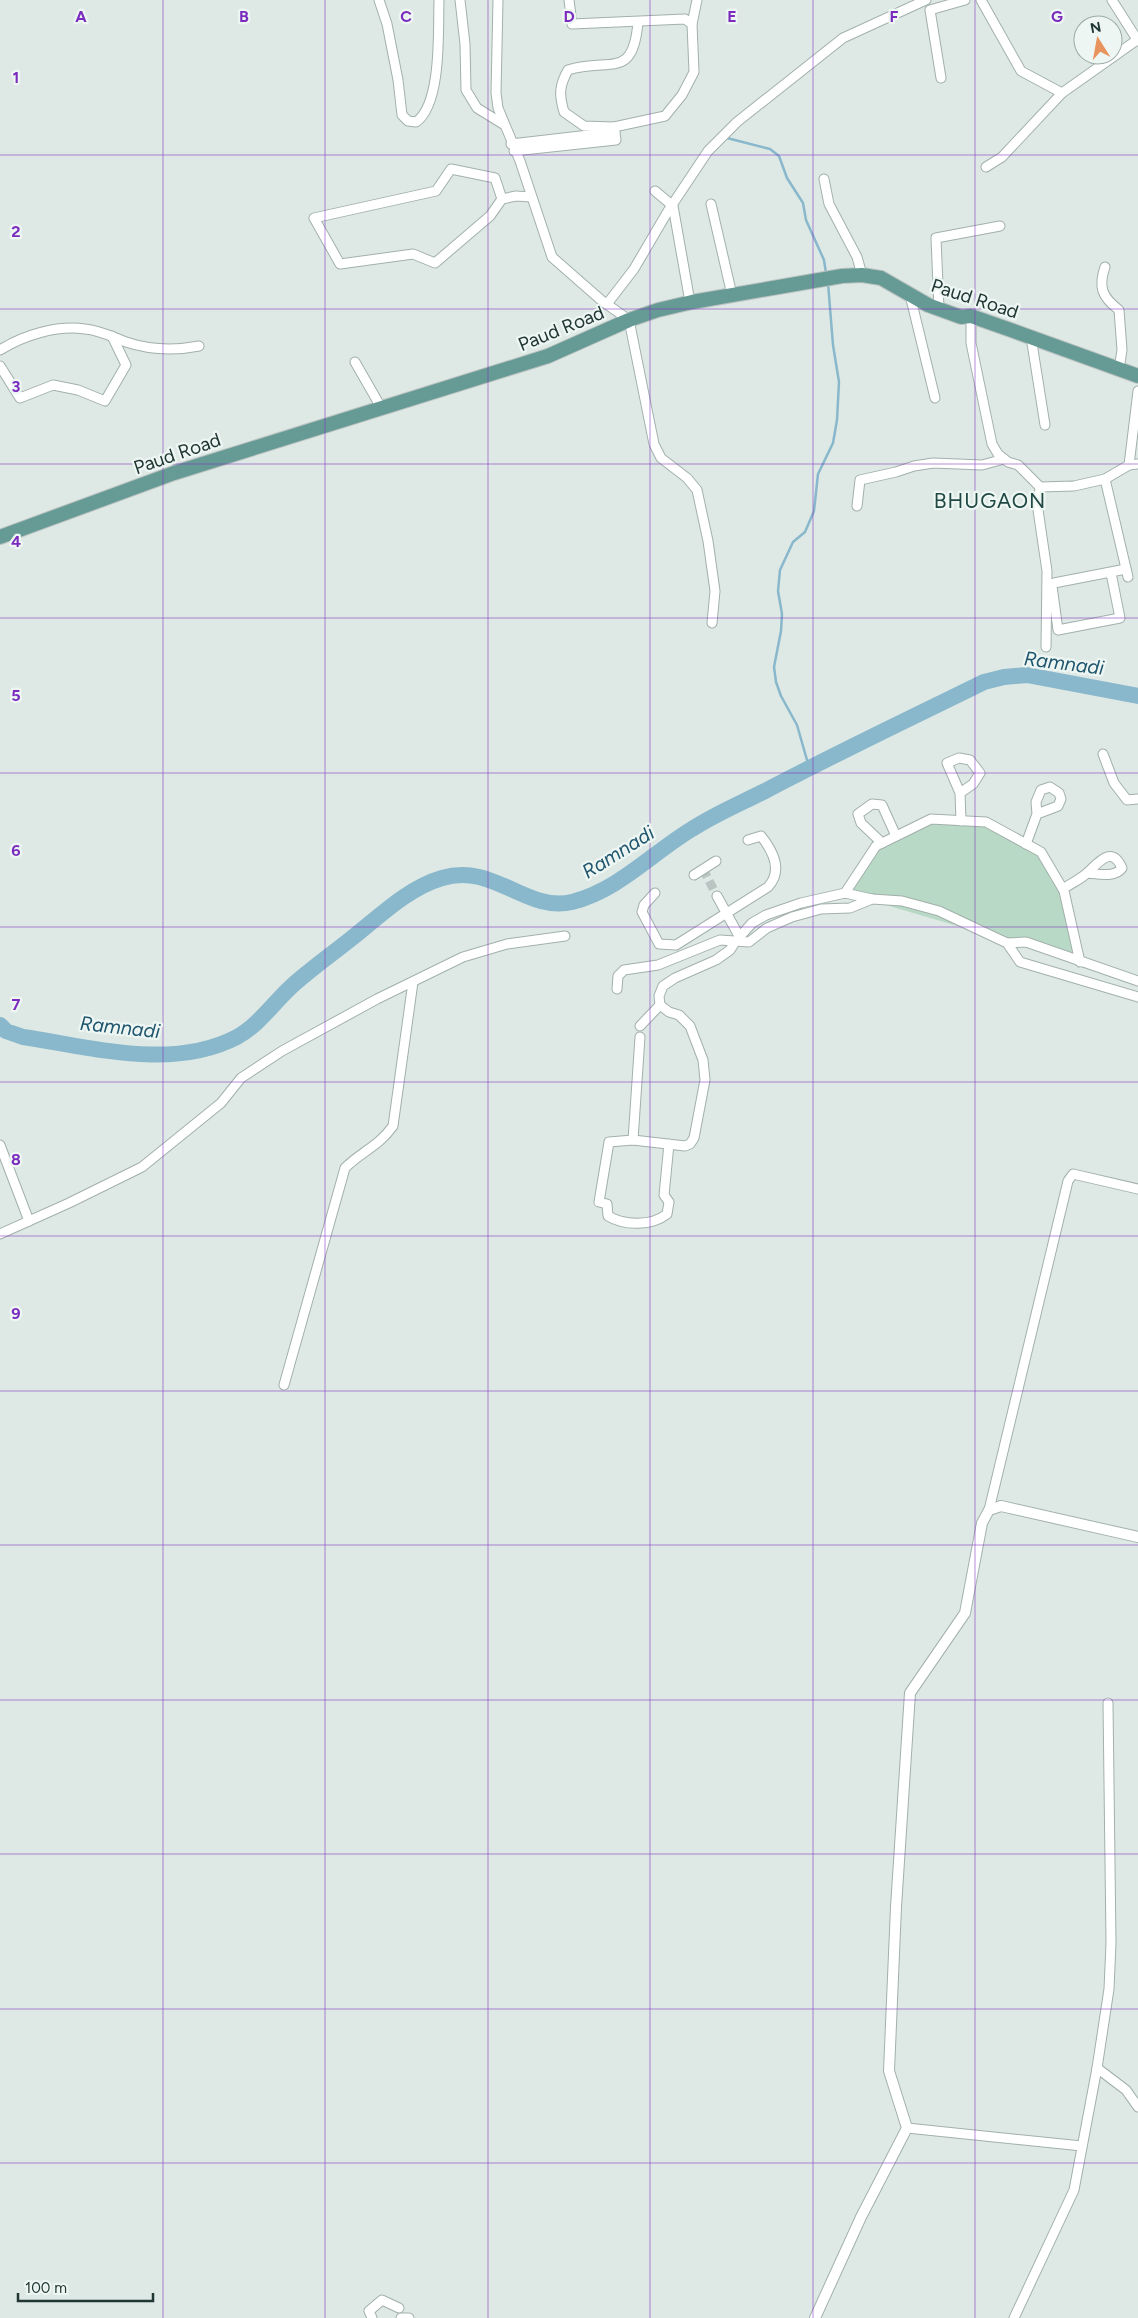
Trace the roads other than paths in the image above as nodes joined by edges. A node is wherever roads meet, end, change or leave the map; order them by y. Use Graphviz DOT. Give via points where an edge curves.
graph roads {
  1 [pos="379,0"];
  2 [pos="439,0"];
  3 [pos="460,0"];
  4 [pos="498,0"];
  5 [pos="570,0"];
  6 [pos="697,0"];
  7 [pos="926,0"];
  8 [pos="965,0"];
  9 [pos="981,0"];
  10 [pos="1112,0"];
  11 [pos="638,22"];
  12 [pos="692,24"];
  13 [pos="1138,41"];
  14 [pos="942,78"];
  15 [pos="1062,93"];
  16 [pos="503,124"];
  17 [pos="615,133"];
  18 [pos="513,148"];
  19 [pos="986,167"];
  20 [pos="824,179"];
  21 [pos="655,191"];
  22 [pos="532,196"];
  23 [pos="502,199"];
  24 [pos="711,204"];
  25 [pos="673,206"];
  26 [pos="1000,226"];
  27 [pos="1105,267"];
  28 [pos="862,275"];
  29 [pos="732,295"];
  30 [pos="910,295"];
  31 [pos="690,302"];
  32 [pos="607,304"];
  33 [pos="939,309"];
  34 [pos="971,316"];
  35 [pos="629,320"];
  36 [pos="112,336"];
  37 [pos="1031,337"];
  38 [pos="198,346"];
  39 [pos="0,350"];
  40 [pos="355,362"];
  41 [pos="0,366"];
  42 [pos="1119,369"];
  43 [pos="1138,376"];
  44 [pos="1138,391"];
  45 [pos="935,398"];
  46 [pos="382,409"];
  47 [pos="1045,425"];
  48 [pos="1004,459"];
  49 [pos="1134,464"];
  50 [pos="1106,479"];
  51 [pos="1040,487"];
  52 [pos="857,506"];
  53 [pos="0,538"];
  54 [pos="1111,573"];
  55 [pos="712,623"];
  56 [pos="1046,647"];
  57 [pos="1103,754"];
  58 [pos="960,793"];
  59 [pos="1138,799"];
  60 [pos="1037,814"];
  61 [pos="961,821"];
  62 [pos="896,836"];
  63 [pos="748,840"];
  64 [pos="882,843"];
  65 [pos="1026,844"];
  66 [pos="716,861"];
  67 [pos="1087,873"];
  68 [pos="694,875"];
  69 [pos="1063,889"];
  70 [pos="656,893"];
  71 [pos="845,893"];
  72 [pos="717,896"];
  73 [pos="872,899"];
  74 [pos="727,914"];
  75 [pos="565,936"];
  76 [pos="737,939"];
  77 [pos="1007,943"];
  78 [pos="1080,962"];
  79 [pos="1138,981"];
  80 [pos="413,982"];
  81 [pos="617,989"];
  82 [pos="1138,997"];
  83 [pos="660,1005"];
  84 [pos="640,1026"];
  85 [pos="640,1037"];
  86 [pos="632,1140"];
  87 [pos="669,1144"];
  88 [pos="0,1145"];
  89 [pos="1138,1189"];
  90 [pos="29,1221"];
  91 [pos="0,1234"];
  92 [pos="284,1385"];
  93 [pos="989,1510"];
  94 [pos="1138,1536"];
  95 [pos="1108,1703"];
  96 [pos="1097,2068"];
  97 [pos="1138,2107"];
  98 [pos="907,2128"];
  99 [pos="1082,2146"];
  100 [pos="399,2308"];
  101 [pos="372,2318"];
  102 [pos="401,2318"];
  103 [pos="409,2318"];
  104 [pos="815,2318"];
  105 [pos="1014,2318"];
  1 -- 2 [label="street" via="389,33 402,115 408,121 416,122 429,106 437,61"];
  3 -- 16 [label="street" via="466,90 477,108"];
  4 -- 16 [label="street" via="496,92"];
  5 -- 11 [label="street" via="572,24"];
  6 -- 12 [label="street"];
  7 -- 25 [label="street" via="843,38 737,122 708,151"];
  8 -- 14 [label="street" via="930,10"];
  9 -- 15 [label="street" via="1021,71"];
  10 -- 13 [label="street"];
  11 -- 12 [label="street" via="686,19"];
  11 -- 17 [label="street" via="636,42 629,57 617,64 579,66 568,70 561,83 559,96 564,112 584,126"];
  12 -- 17 [label="street" via="694,72 682,96 665,116"];
  13 -- 15 [label="street"];
  15 -- 19 [label="street" via="1002,156"];
  16 -- 18 [label="street"];
  17 -- 18 [label="street"];
  18 -- 22 [label="street"];
  20 -- 28 [label="street" via="829,204 857,257"];
  21 -- 25 [label="street"];
  22 -- 23 [label="street"];
  22 -- 32 [label="street" via="552,257"];
  23 -- 23 [label="street" via="490,216 435,263 413,254 340,264 314,218 436,191 451,169 495,178"];
  24 -- 29 [label="street"];
  25 -- 31 [label="street"];
  25 -- 32 [label="street" via="634,269"];
  26 -- 33 [label="street" via="936,238"];
  27 -- 42 [label="street" via="1100,282 1107,301 1119,310 1122,350"];
  28 -- 29 [label="main road, Paud Road"];
  28 -- 30 [label="main road, Paud Road" via="881,278"];
  29 -- 31 [label="main road, Paud Road"];
  30 -- 33 [label="main road, Paud Road"];
  30 -- 45 [label="street"];
  31 -- 35 [label="main road, Paud Road"];
  32 -- 35 [label="street"];
  33 -- 34 [label="main road, Paud Road" via="961,317"];
  34 -- 37 [label="main road, Paud Road"];
  34 -- 48 [label="street" via="972,343 992,444"];
  35 -- 46 [label="main road, Paud Road" via="548,356"];
  35 -- 55 [label="street" via="654,444 661,458 697,490 715,591"];
  36 -- 38 [label="street" via="128,343 174,350"];
  36 -- 39 [label="street" via="86,329 61,329 34,335"];
  36 -- 41 [label="street" via="126,364 105,401 78,390 53,385 20,398"];
  37 -- 42 [label="main road, Paud Road"];
  37 -- 47 [label="street"];
  40 -- 46 [label="street"];
  42 -- 43 [label="main road, Paud Road"];
  44 -- 49 [label="street"];
  46 -- 53 [label="main road, Paud Road" via="174,473"];
  48 -- 51 [label="street" via="1018,465"];
  48 -- 52 [label="street" via="982,465 914,466 860,480"];
  49 -- 50 [label="street"];
  50 -- 51 [label="street" via="1074,486"];
  50 -- 54 [label="street" via="1127,573"];
  51 -- 56 [label="street" via="1038,510 1047,571"];
  54 -- 54 [label="street" via="1054,583 1058,630 1120,618"];
  57 -- 59 [label="street" via="1114,784 1127,800"];
  58 -- 61 [label="street"];
  60 -- 65 [label="street"];
  61 -- 62 [label="street" via="931,818"];
  61 -- 65 [label="street" via="986,822"];
  62 -- 64 [label="street"];
  62 -- 64 [label="street" via="882,805 872,804 858,814 861,822"];
  63 -- 74 [label="street" via="761,836 767,843 775,860 774,881"];
  64 -- 71 [label="street" via="876,846"];
  65 -- 69 [label="street" via="1041,852"];
  66 -- 68 [label="street"];
  67 -- 69 [label="street"];
  69 -- 78 [label="street"];
  70 -- 74 [label="street" via="644,905 642,912 659,944 676,945"];
  71 -- 73 [label="street"];
  71 -- 76 [label="street" via="801,902 766,915 752,923"];
  72 -- 74 [label="street"];
  73 -- 76 [label="street" via="850,908 821,909 792,917 768,928 749,942"];
  73 -- 77 [label="street" via="902,901 939,911"];
  74 -- 76 [label="street"];
  75 -- 80 [label="street" via="489,949 463,957"];
  76 -- 81 [label="street" via="720,940 658,966 624,970 618,976"];
  76 -- 83 [label="street" via="730,950 716,960 663,986"];
  77 -- 78 [label="street" via="1026,942"];
  77 -- 82 [label="street" via="1020,962"];
  78 -- 79 [label="street"];
  80 -- 90 [label="street" via="282,1051 241,1078 221,1103 142,1167"];
  80 -- 92 [label="street" via="393,1126 383,1141 345,1168"];
  83 -- 84 [label="street"];
  83 -- 87 [label="street" via="679,1015 690,1026 703,1060 705,1080 694,1138 685,1146"];
  85 -- 86 [label="street"];
  86 -- 87 [label="street"];
  86 -- 87 [label="street" via="610,1142 607,1148 599,1202 607,1204 608,1216 618,1221 645,1223 660,1220 667,1214 669,1202 664,1195"];
  88 -- 90 [label="street"];
  89 -- 93 [label="street" via="1073,1174 1068,1181"];
  90 -- 91 [label="street"];
  93 -- 94 [label="street" via="1001,1506"];
  93 -- 98 [label="street" via="982,1523 965,1613 910,1693 889,2071"];
  95 -- 96 [label="street" via="1111,1943 1109,1989"];
  96 -- 97 [label="street" via="1126,2090"];
  96 -- 99 [label="street"];
  98 -- 99 [label="street"];
  98 -- 104 [label="street" via="861,2216"];
  99 -- 105 [label="street" via="1074,2190"];
  100 -- 101 [label="street" via="382,2300 369,2311"];
  102 -- 103 [label="street"];
}
